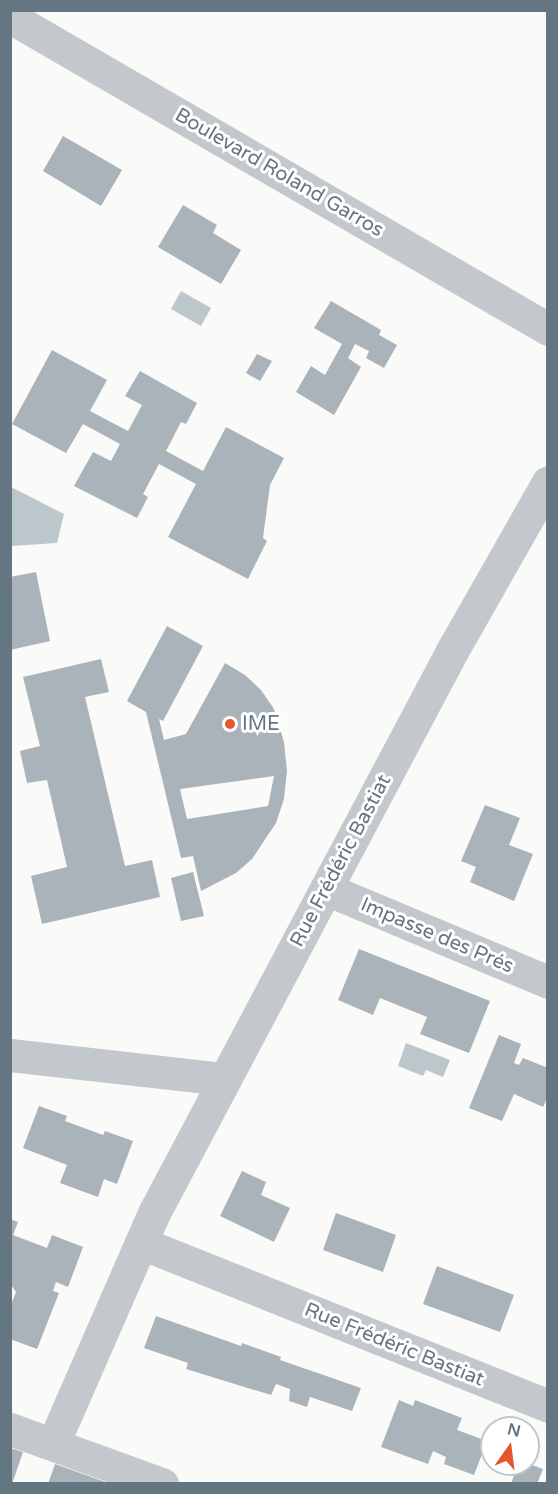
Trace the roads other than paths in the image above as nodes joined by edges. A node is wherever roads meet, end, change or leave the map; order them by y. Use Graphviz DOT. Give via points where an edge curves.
graph roads {
  1 [pos="10,17"];
  2 [pos="548,329"];
  3 [pos="548,482"];
  4 [pos="326,889"];
  5 [pos="548,982"];
  6 [pos="10,1055"];
  7 [pos="225,1079"];
  8 [pos="141,1243"];
  9 [pos="548,1407"];
  10 [pos="10,1429"];
  11 [pos="53,1444"];
  12 [pos="162,1484"];
  1 -- 2 [label="street, Boulevard Roland Garros"];
  3 -- 4 [label="street, Rue Frédéric Bastiat" via="452,651"];
  4 -- 5 [label="street, Impasse des Prés"];
  4 -- 7 [label="street, Rue Frédéric Bastiat"];
  6 -- 7 [label="street"];
  7 -- 8 [label="street, Rue Frédéric Bastiat"];
  8 -- 9 [label="street, Rue Frédéric Bastiat"];
  8 -- 11 [label="street, Rue Frédéric Bastiat"];
  10 -- 11 [label="street"];
  11 -- 12 [label="street"];
}
